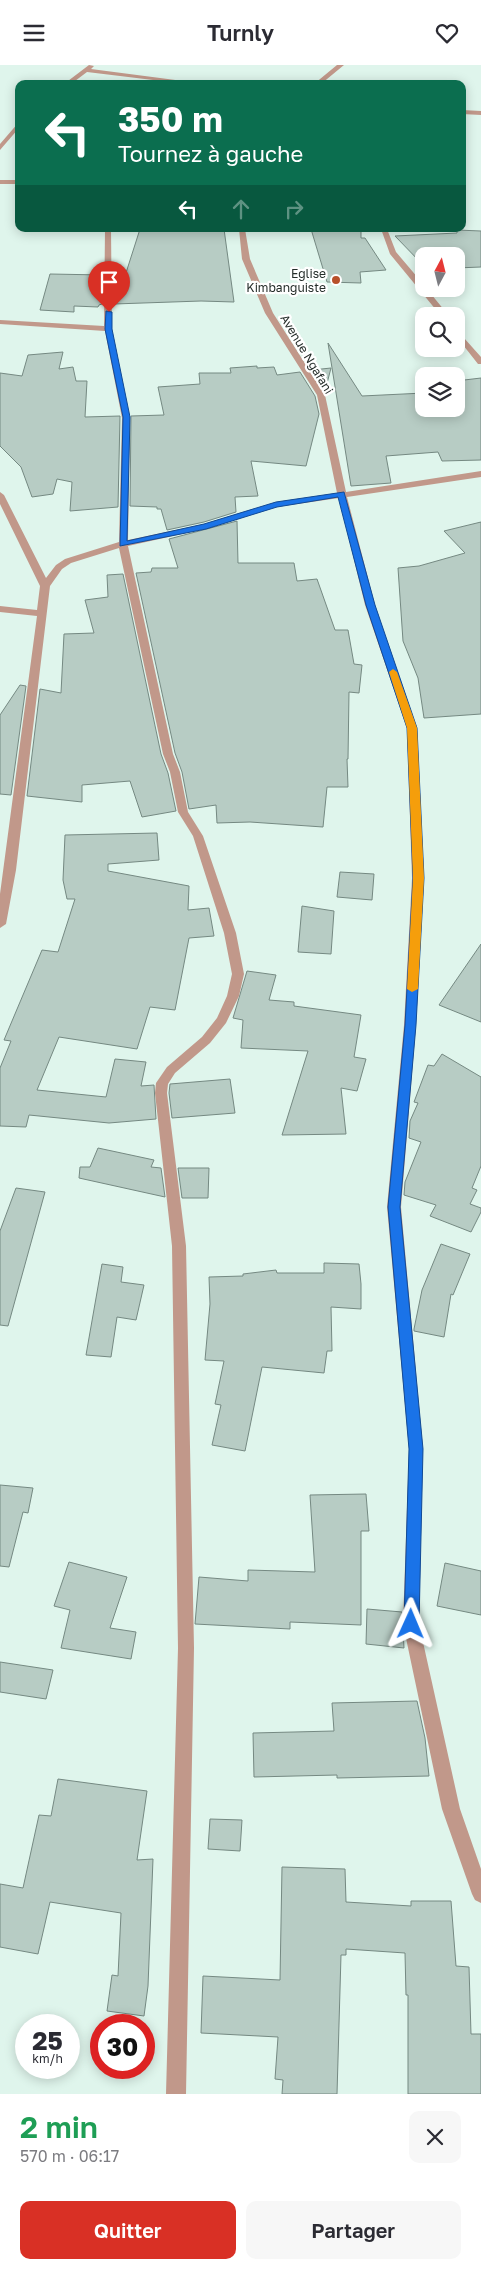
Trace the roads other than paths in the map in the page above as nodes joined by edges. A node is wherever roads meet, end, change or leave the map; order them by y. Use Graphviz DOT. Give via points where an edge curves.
graph roads {
  1 [pos="92,65"];
  2 [pos="340,65"];
  3 [pos="84,70"];
  4 [pos="72,80"];
  5 [pos="169,80"];
  6 [pos="323,80"];
  7 [pos="466,111"];
  8 [pos="481,113"];
  9 [pos="15,129"];
  10 [pos="0,148"];
  11 [pos="0,182"];
  12 [pos="15,182"];
  13 [pos="108,232"];
  14 [pos="242,232"];
  15 [pos="385,232"];
  16 [pos="438,307"];
  17 [pos="0,322"];
  18 [pos="108,329"];
  19 [pos="465,342"];
  20 [pos="481,362"];
  21 [pos="481,474"];
  22 [pos="342,494"];
  23 [pos="0,495"];
  24 [pos="123,544"];
  25 [pos="46,586"];
  26 [pos="0,609"];
  27 [pos="43,614"];
  28 [pos="0,924"];
  29 [pos="481,1894"];
  30 [pos="176,2094"];
  1 -- 3 [label="street"];
  2 -- 6 [label="street"];
  3 -- 4 [label="street"];
  3 -- 5 [label="street"];
  7 -- 8 [label="street"];
  9 -- 10 [label="street"];
  11 -- 12 [label="street"];
  13 -- 18 [label="street"];
  14 -- 22 [label="street, Avenue Ngafani" via="246,259 269,313 321,395"];
  15 -- 16 [label="street" via="393,252"];
  17 -- 18 [label="street"];
  18 -- 24 [label="street" via="126,417"];
  19 -- 20 [label="street"];
  21 -- 22 [label="street"];
  22 -- 24 [label="street" via="276,505 206,526"];
  22 -- 29 [label="street, Avenue Ngafani" via="370,605 412,728 418,878 410,1025 394,1207 416,1449 411,1624 451,1809"];
  23 -- 25 [label="street"];
  24 -- 25 [label="street" via="68,561 59,567"];
  24 -- 30 [label="street" via="183,811 198,836 230,933 238,974 233,996 222,1020 206,1040 171,1070 162,1083 161,1093 179,1245 186,1638"];
  25 -- 27 [label="street"];
  26 -- 27 [label="street"];
  27 -- 28 [label="street"];
}
